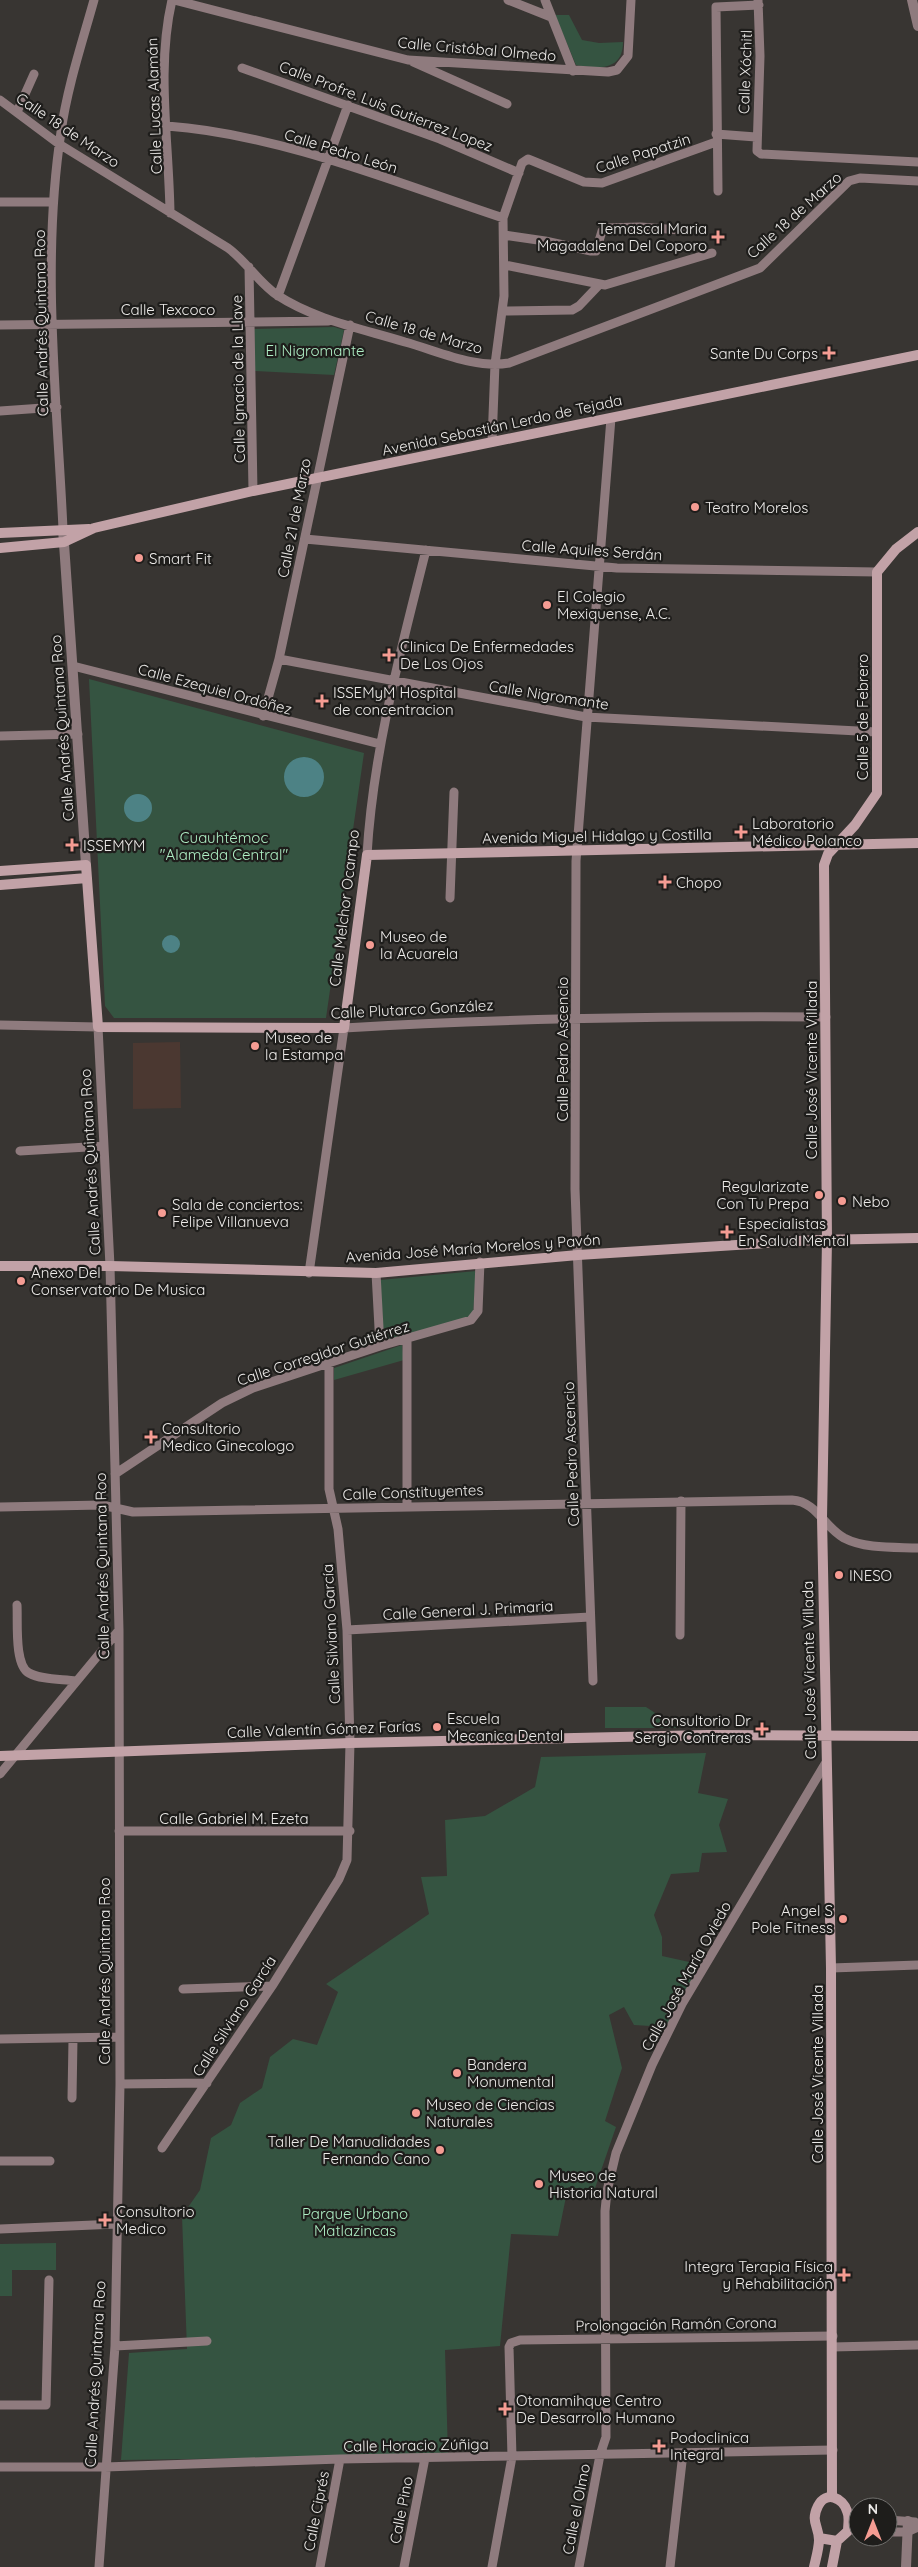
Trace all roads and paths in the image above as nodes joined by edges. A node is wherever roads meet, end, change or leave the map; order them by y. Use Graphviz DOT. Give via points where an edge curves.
graph roads {
  1 [pos="94,0"];
  2 [pos="173,0"];
  3 [pos="508,0"];
  4 [pos="545,0"];
  5 [pos="631,0"];
  6 [pos="912,0"];
  7 [pos="758,3"];
  8 [pos="551,17"];
  9 [pos="918,26"];
  10 [pos="408,60"];
  11 [pos="242,68"];
  12 [pos="573,70"];
  13 [pos="34,74"];
  14 [pos="0,100"];
  15 [pos="507,104"];
  16 [pos="348,105"];
  17 [pos="18,112"];
  18 [pos="167,126"];
  19 [pos="716,138"];
  20 [pos="756,141"];
  21 [pos="59,144"];
  22 [pos="330,160"];
  23 [pos="918,162"];
  24 [pos="518,173"];
  25 [pos="918,181"];
  26 [pos="718,191"];
  27 [pos="0,202"];
  28 [pos="53,202"];
  29 [pos="170,213"];
  30 [pos="503,218"];
  31 [pos="680,230"];
  32 [pos="504,235"];
  33 [pos="712,253"];
  34 [pos="505,265"];
  35 [pos="249,267"];
  36 [pos="598,285"];
  37 [pos="278,296"];
  38 [pos="502,311"];
  39 [pos="336,321"];
  40 [pos="251,322"];
  41 [pos="53,324"];
  42 [pos="0,325"];
  43 [pos="350,325"];
  44 [pos="918,355"];
  45 [pos="495,364"];
  46 [pos="57,407"];
  47 [pos="0,411"];
  48 [pos="611,418"];
  49 [pos="492,442"];
  50 [pos="316,479"];
  51 [pos="253,491"];
  52 [pos="94,528"];
  53 [pos="63,529"];
  54 [pos="918,532"];
  55 [pos="0,533"];
  56 [pos="305,539"];
  57 [pos="64,542"];
  58 [pos="0,548"];
  59 [pos="426,550"];
  60 [pos="600,567"];
  61 [pos="878,572"];
  62 [pos="280,659"];
  63 [pos="73,666"];
  64 [pos="393,681"];
  65 [pos="263,716"];
  66 [pos="586,717"];
  67 [pos="877,732"];
  68 [pos="78,734"];
  69 [pos="0,736"];
  70 [pos="380,744"];
  71 [pos="454,792"];
  72 [pos="918,843"];
  73 [pos="835,846"];
  74 [pos="576,851"];
  75 [pos="452,854"];
  76 [pos="367,855"];
  77 [pos="86,865"];
  78 [pos="0,871"];
  79 [pos="87,878"];
  80 [pos="0,885"];
  81 [pos="450,898"];
  82 [pos="826,1017"];
  83 [pos="576,1018"];
  84 [pos="0,1025"];
  85 [pos="98,1027"];
  86 [pos="344,1028"];
  87 [pos="104,1146"];
  88 [pos="20,1151"];
  89 [pos="918,1238"];
  90 [pos="827,1240"];
  91 [pos="578,1255"];
  92 [pos="480,1262"];
  93 [pos="0,1266"];
  94 [pos="110,1266"];
  95 [pos="309,1273"];
  96 [pos="376,1273"];
  97 [pos="407,1338"];
  98 [pos="380,1346"];
  99 [pos="329,1364"];
  100 [pos="114,1474"];
  101 [pos="681,1501"];
  102 [pos="587,1502"];
  103 [pos="407,1506"];
  104 [pos="116,1507"];
  105 [pos="0,1508"];
  106 [pos="332,1508"];
  107 [pos="822,1518"];
  108 [pos="918,1548"];
  109 [pos="17,1605"];
  110 [pos="590,1617"];
  111 [pos="119,1630"];
  112 [pos="347,1630"];
  113 [pos="680,1635"];
  114 [pos="76,1681"];
  115 [pos="593,1681"];
  116 [pos="825,1735"];
  117 [pos="918,1736"];
  118 [pos="350,1743"];
  119 [pos="119,1752"];
  120 [pos="16,1755"];
  121 [pos="0,1756"];
  122 [pos="825,1764"];
  123 [pos="0,1774"];
  124 [pos="119,1832"];
  125 [pos="350,1832"];
  126 [pos="918,1965"];
  127 [pos="831,1968"];
  128 [pos="272,1986"];
  129 [pos="183,1989"];
  130 [pos="119,2037"];
  131 [pos="0,2039"];
  132 [pos="73,2039"];
  133 [pos="207,2083"];
  134 [pos="120,2084"];
  135 [pos="72,2098"];
  136 [pos="162,2148"];
  137 [pos="0,2161"];
  138 [pos="50,2161"];
  139 [pos="117,2224"];
  140 [pos="0,2229"];
  141 [pos="48,2280"];
  142 [pos="832,2336"];
  143 [pos="607,2337"];
  144 [pos="207,2341"];
  145 [pos="918,2345"];
  146 [pos="115,2346"];
  147 [pos="832,2347"];
  148 [pos="0,2405"];
  149 [pos="833,2450"];
  150 [pos="683,2453"];
  151 [pos="600,2456"];
  152 [pos="512,2457"];
  153 [pos="425,2458"];
  154 [pos="340,2460"];
  155 [pos="0,2467"];
  156 [pos="105,2467"];
  157 [pos="832,2496"];
  158 [pos="848,2510"];
  159 [pos="898,2521"];
  160 [pos="915,2524"];
  161 [pos="898,2532"];
  162 [pos="907,2532"];
  163 [pos="848,2534"];
  164 [pos="819,2538"];
  165 [pos="837,2541"];
  166 [pos="99,2567"];
  167 [pos="320,2567"];
  168 [pos="404,2567"];
  169 [pos="492,2567"];
  170 [pos="579,2567"];
  171 [pos="670,2567"];
  172 [pos="814,2567"];
  173 [pos="832,2567"];
  174 [pos="906,2567"];
  1 -- 21 [label="street, Calle Andrés Quintana Roo"];
  2 -- 10 [label="street, Calle Cristóbal Olmedo"];
  2 -- 18 [label="street, Calle Lucas Alamán" via="164,41"];
  3 -- 8 [label="street"];
  4 -- 8 [label="street"];
  5 -- 12 [label="street, Calle Cristóbal Olmedo" via="628,56 620,67 612,72"];
  6 -- 9 [label="street"];
  7 -- 19 [label="street" via="716,7"];
  7 -- 20 [label="street, Calle Xóchitl" via="760,56"];
  8 -- 12 [label="street"];
  10 -- 12 [label="street, Calle Cristóbal Olmedo"];
  10 -- 15 [label="street"];
  11 -- 16 [label="street, Calle Profre. Luis Gutierrez Lopez"];
  13 -- 17 [label="street"];
  14 -- 17 [label="street, Calle 18 de Marzo"];
  16 -- 22 [label="street"];
  16 -- 24 [label="street, Calle Profre. Luis Gutierrez Lopez" via="440,139"];
  17 -- 21 [label="street, Calle 18 de Marzo"];
  18 -- 22 [label="street, Calle Pedro León" via="212,130"];
  18 -- 29 [label="street, Calle Lucas Alamán"];
  19 -- 20 [label="street"];
  19 -- 24 [label="street, Calle Papatzin" via="602,183 584,182 533,160 522,162"];
  19 -- 26 [label="street"];
  20 -- 23 [label="street" via="757,151 761,154"];
  21 -- 28 [label="street, Calle Andrés Quintana Roo"];
  21 -- 29 [label="street, Calle 18 de Marzo"];
  22 -- 30 [label="street, Calle Pedro León"];
  22 -- 37 [label="street"];
  24 -- 30 [label="street"];
  25 -- 45 [label="street, Calle 18 de Marzo" via="860,178 849,181 760,268 509,363"];
  27 -- 28 [label="street"];
  28 -- 41 [label="street, Calle Andrés Quintana Roo"];
  29 -- 35 [label="street, Calle 18 de Marzo" via="228,248"];
  30 -- 32 [label="street"];
  31 -- 32 [label="street" via="606,228 596,250"];
  32 -- 34 [label="street"];
  33 -- 36 [label="street" via="613,284"];
  34 -- 36 [label="street"];
  34 -- 38 [label="street"];
  35 -- 37 [label="street, Calle 18 de Marzo" via="259,281"];
  35 -- 40 [label="street, Calle Ignacio de la Llave"];
  36 -- 38 [label="street" via="572,310"];
  37 -- 39 [label="street, Calle 18 de Marzo"];
  38 -- 45 [label="street"];
  39 -- 40 [label="street, Calle Texcoco"];
  39 -- 43 [label="street, Calle 18 de Marzo"];
  40 -- 41 [label="street, Calle Texcoco"];
  40 -- 51 [label="street, Calle Ignacio de la Llave"];
  41 -- 42 [label="street, Calle Texcoco"];
  41 -- 46 [label="street, Calle Andrés Quintana Roo"];
  43 -- 45 [label="street, Calle 18 de Marzo" via="466,360"];
  43 -- 50 [label="street, Calle 21 de Marzo"];
  44 -- 48 [label="main road, Avenida Sebastián Lerdo de Tejada"];
  45 -- 49 [label="street"];
  46 -- 47 [label="street"];
  46 -- 53 [label="street, Calle Andrés Quintana Roo"];
  48 -- 49 [label="main road, Avenida Sebastián Lerdo de Tejada"];
  48 -- 60 [label="street, Calle Pedro Ascencio"];
  49 -- 50 [label="main road, Avenida Sebastián Lerdo de Tejada"];
  50 -- 51 [label="main road, Avenida Sebastián Lerdo de Tejada"];
  50 -- 56 [label="street, Calle 21 de Marzo"];
  51 -- 52 [label="main road, Avenida Sebastián Lerdo de Tejada"];
  52 -- 53 [label="main road, Avenida Sebastián Lerdo de Tejada"];
  52 -- 57 [label="main road, Avenida Sebastián Lerdo de Tejada"];
  53 -- 55 [label="main road, Avenida Sebastián Lerdo de Tejada"];
  53 -- 57 [label="street, Calle Andrés Quintana Roo"];
  54 -- 61 [label="main road" via="896,549"];
  56 -- 59 [label="street, Calle Aquiles Serdán"];
  56 -- 62 [label="street, Calle 21 de Marzo"];
  57 -- 58 [label="main road, Avenida Sebastián Lerdo de Tejada"];
  57 -- 63 [label="street, Calle Andrés Quintana Roo"];
  59 -- 60 [label="street, Calle Aquiles Serdán"];
  59 -- 64 [label="street, Calle Melchor Ocampo"];
  60 -- 61 [label="street, Calle Aquiles Serdán"];
  60 -- 66 [label="street, Calle Pedro Ascencio"];
  61 -- 67 [label="main road, Calle 5 de Febrero"];
  62 -- 64 [label="street, Calle Nigromante"];
  62 -- 65 [label="street, Calle 21 de Marzo"];
  63 -- 65 [label="street, Calle Ezequiel Ordóñez"];
  63 -- 68 [label="street, Calle Andrés Quintana Roo"];
  64 -- 66 [label="street, Calle Nigromante"];
  64 -- 70 [label="street, Calle Melchor Ocampo"];
  65 -- 70 [label="street, Calle Ezequiel Ordóñez"];
  66 -- 67 [label="street, Calle Nigromante"];
  66 -- 74 [label="street, Calle Pedro Ascencio"];
  67 -- 73 [label="main road, Calle 5 de Febrero" via="877,793"];
  68 -- 69 [label="street"];
  68 -- 77 [label="street, Calle Andrés Quintana Roo"];
  70 -- 76 [label="street, Calle Melchor Ocampo"];
  71 -- 75 [label="street"];
  72 -- 73 [label="main road, Avenida Miguel Hidalgo y Costilla"];
  73 -- 74 [label="main road, Avenida Miguel Hidalgo y Costilla"];
  73 -- 82 [label="main road, Calle José Vicente Villada" via="824,865"];
  74 -- 75 [label="main road, Avenida Miguel Hidalgo y Costilla"];
  74 -- 83 [label="street, Calle Pedro Ascencio"];
  75 -- 76 [label="main road, Avenida Miguel Hidalgo y Costilla"];
  75 -- 81 [label="street"];
  76 -- 86 [label="main road, Calle Melchor Ocampo"];
  77 -- 78 [label="main road"];
  77 -- 79 [label="main road, Calle Andrés Quintana Roo"];
  79 -- 80 [label="main road"];
  79 -- 85 [label="main road, Calle Andrés Quintana Roo"];
  82 -- 83 [label="street, Calle Plutarco González"];
  82 -- 90 [label="main road, Calle José Vicente Villada"];
  83 -- 86 [label="street, Calle Plutarco González"];
  83 -- 91 [label="street, Calle Pedro Ascencio"];
  84 -- 85 [label="street, Calle Plutarco González"];
  85 -- 86 [label="main road, Calle Plutarco González"];
  85 -- 87 [label="street, Calle Andrés Quintana Roo"];
  86 -- 95 [label="street, Calle Melchor Ocampo"];
  87 -- 88 [label="street"];
  87 -- 94 [label="street, Calle Andrés Quintana Roo"];
  89 -- 90 [label="main road, Avenida José María Morelos y Pavón"];
  90 -- 91 [label="main road, Avenida José María Morelos y Pavón"];
  90 -- 107 [label="main road, Calle José Vicente Villada"];
  91 -- 92 [label="main road, Avenida José María Morelos y Pavón"];
  91 -- 102 [label="street, Calle Pedro Ascencio"];
  92 -- 96 [label="main road, Avenida José María Morelos y Pavón"];
  92 -- 97 [label="street, Calle Corregidor Gutiérrez" via="478,1311 473,1319"];
  93 -- 94 [label="main road, Avenida José María Morelos y Pavón"];
  94 -- 95 [label="main road, Avenida José María Morelos y Pavón"];
  94 -- 100 [label="street, Calle Andrés Quintana Roo"];
  95 -- 96 [label="main road, Avenida José María Morelos y Pavón"];
  96 -- 98 [label="street"];
  97 -- 98 [label="street, Calle Corregidor Gutiérrez"];
  97 -- 103 [label="street"];
  98 -- 99 [label="street, Calle Corregidor Gutiérrez"];
  99 -- 100 [label="street, Calle Corregidor Gutiérrez" via="263,1384 222,1403"];
  99 -- 106 [label="street, Calle Silviano García" via="328,1479"];
  100 -- 104 [label="street, Calle Andrés Quintana Roo"];
  101 -- 102 [label="street, Calle Constituyentes"];
  101 -- 107 [label="street, Calle Constituyentes" via="800,1500 813,1507"];
  101 -- 113 [label="street"];
  102 -- 103 [label="street, Calle Constituyentes"];
  102 -- 110 [label="street, Calle Pedro Ascencio"];
  103 -- 106 [label="street, Calle Constituyentes"];
  104 -- 105 [label="street, Calle Constituyentes"];
  104 -- 106 [label="street, Calle Constituyentes" via="134,1512"];
  104 -- 111 [label="street, Calle Andrés Quintana Roo"];
  106 -- 112 [label="street, Calle Silviano García" via="338,1529"];
  107 -- 108 [label="street, Calle Constituyentes" via="838,1534 854,1542"];
  107 -- 116 [label="main road, Calle José Vicente Villada"];
  109 -- 114 [label="street" via="19,1656 23,1669 32,1674"];
  110 -- 112 [label="street, Calle General J. Primaria"];
  110 -- 115 [label="street, Calle Pedro Ascencio"];
  111 -- 114 [label="street"];
  111 -- 119 [label="street, Calle Andrés Quintana Roo"];
  112 -- 118 [label="street, Calle Silviano García"];
  114 -- 120 [label="street"];
  116 -- 117 [label="main road, Calle Valentín Gómez Farías"];
  116 -- 118 [label="main road, Calle Valentín Gómez Farías"];
  116 -- 122 [label="main road, Calle José Vicente Villada"];
  118 -- 119 [label="main road, Calle Valentín Gómez Farías"];
  118 -- 125 [label="street, Calle Silviano García"];
  119 -- 120 [label="main road, Calle Valentín Gómez Farías"];
  119 -- 124 [label="street, Calle Andrés Quintana Roo"];
  120 -- 121 [label="main road, Calle Valentín Gómez Farías"];
  120 -- 123 [label="street"];
  122 -- 127 [label="main road, Calle José Vicente Villada"];
  122 -- 143 [label="street, Calle José María Oviedo" via="682,2004 623,2133 612,2169 605,2211"];
  124 -- 125 [label="street, Calle Gabriel M. Ezeta"];
  124 -- 130 [label="street, Calle Andrés Quintana Roo"];
  125 -- 128 [label="street, Calle Silviano García" via="347,1860 339,1879"];
  126 -- 127 [label="street"];
  127 -- 142 [label="main road, Calle José Vicente Villada"];
  128 -- 129 [label="street"];
  128 -- 133 [label="street, Calle Silviano García"];
  130 -- 132 [label="street"];
  130 -- 134 [label="street, Calle Andrés Quintana Roo"];
  131 -- 132 [label="street"];
  132 -- 135 [label="street"];
  133 -- 134 [label="street"];
  133 -- 136 [label="street, Calle Silviano García"];
  134 -- 139 [label="street, Calle Andrés Quintana Roo"];
  137 -- 138 [label="street"];
  139 -- 140 [label="street"];
  139 -- 146 [label="street, Calle Andrés Quintana Roo"];
  141 -- 148 [label="street" via="46,2404"];
  142 -- 143 [label="street, Prolongación Ramón Corona"];
  142 -- 147 [label="main road, Calle José Vicente Villada"];
  143 -- 151 [label="street, Calle José María Oviedo" via="606,2437"];
  143 -- 152 [label="street, Prolongación Ramón Corona" via="511,2343"];
  144 -- 146 [label="street"];
  145 -- 147 [label="street"];
  146 -- 156 [label="street, Calle Andrés Quintana Roo"];
  147 -- 149 [label="main road, Calle José Vicente Villada"];
  149 -- 150 [label="street, Calle Horacio Zúñiga"];
  149 -- 157 [label="main road, Calle José Vicente Villada"];
  150 -- 151 [label="street, Calle Horacio Zúñiga"];
  150 -- 171 [label="street"];
  151 -- 152 [label="street, Calle Horacio Zúñiga"];
  151 -- 170 [label="street, Calle el Olmo"];
  152 -- 153 [label="street, Calle Horacio Zúñiga"];
  152 -- 169 [label="street"];
  153 -- 154 [label="street, Calle Horacio Zúñiga"];
  153 -- 168 [label="street, Calle Pino"];
  154 -- 156 [label="street, Calle Horacio Zúñiga"];
  154 -- 167 [label="street, Calle Ciprés"];
  155 -- 156 [label="street, Calle Horacio Zúñiga"];
  156 -- 166 [label="street, Calle Andrés Quintana Roo"];
  157 -- 158 [label="main road"];
  157 -- 164 [label="main road" via="822,2500 816,2511 815,2526"];
  159 -- 160 [label="street"];
  160 -- 162 [label="street"];
  161 -- 162 [label="street"];
  162 -- 174 [label="street"];
  163 -- 165 [label="main road"];
  164 -- 165 [label="main road"];
  164 -- 172 [label="main road"];
  165 -- 173 [label="main road"];
}
